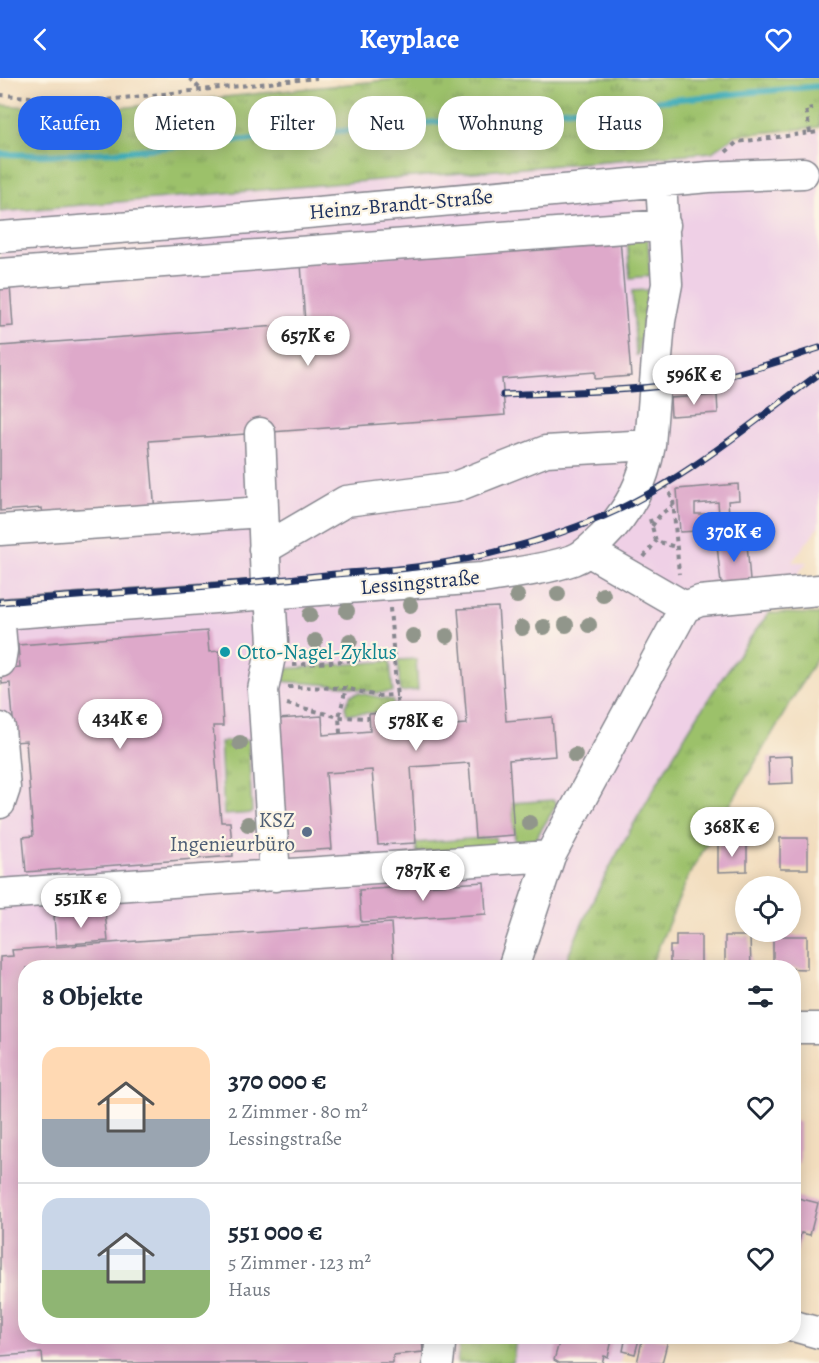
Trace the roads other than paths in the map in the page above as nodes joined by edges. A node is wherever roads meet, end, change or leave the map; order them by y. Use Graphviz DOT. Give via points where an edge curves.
graph roads {
  1 [pos="803,173"];
  2 [pos="661,182"];
  3 [pos="665,225"];
  4 [pos="0,237"];
  5 [pos="0,274"];
  6 [pos="260,433"];
  7 [pos="650,445"];
  8 [pos="263,512"];
  9 [pos="0,530"];
  10 [pos="264,549"];
  11 [pos="588,551"];
  12 [pos="819,590"];
  13 [pos="270,594"];
  14 [pos="682,596"];
  15 [pos="0,614"];
  16 [pos="0,626"];
  17 [pos="0,662"];
  18 [pos="0,728"];
  19 [pos="0,803"];
  20 [pos="550,856"];
  21 [pos="275,876"];
  22 [pos="0,894"];
  23 [pos="516,960"];
  24 [pos="801,1028"];
  25 [pos="819,1028"];
  26 [pos="801,1328"];
  27 [pos="819,1333"];
  28 [pos="440,1344"];
  29 [pos="438,1363"];
  1 -- 2 [label="street, Heinz-Brandt-Straße"];
  2 -- 3 [label="street, Lessingstraße"];
  2 -- 4 [label="street, Heinz-Brandt-Straße"];
  3 -- 5 [label="street"];
  3 -- 7 [label="street, Lessingstraße" via="667,284 660,321"];
  6 -- 8 [label="street"];
  7 -- 10 [label="street" via="546,451 455,487 346,501"];
  7 -- 11 [label="street, Lessingstraße" via="636,494 611,529"];
  8 -- 9 [label="street"];
  8 -- 10 [label="street"];
  10 -- 13 [label="street"];
  11 -- 13 [label="street, Lessingstraße" via="551,566 482,578"];
  11 -- 14 [label="street"];
  12 -- 14 [label="street" via="700,601"];
  13 -- 15 [label="street, Lessingstraße"];
  13 -- 21 [label="street"];
  14 -- 20 [label="street"];
  16 -- 17 [label="street"];
  18 -- 19 [label="street" via="5,788"];
  20 -- 21 [label="street"];
  20 -- 23 [label="street"];
  21 -- 22 [label="street"];
  24 -- 25 [label="street"];
  26 -- 27 [label="street"];
  28 -- 29 [label="street"];
}
